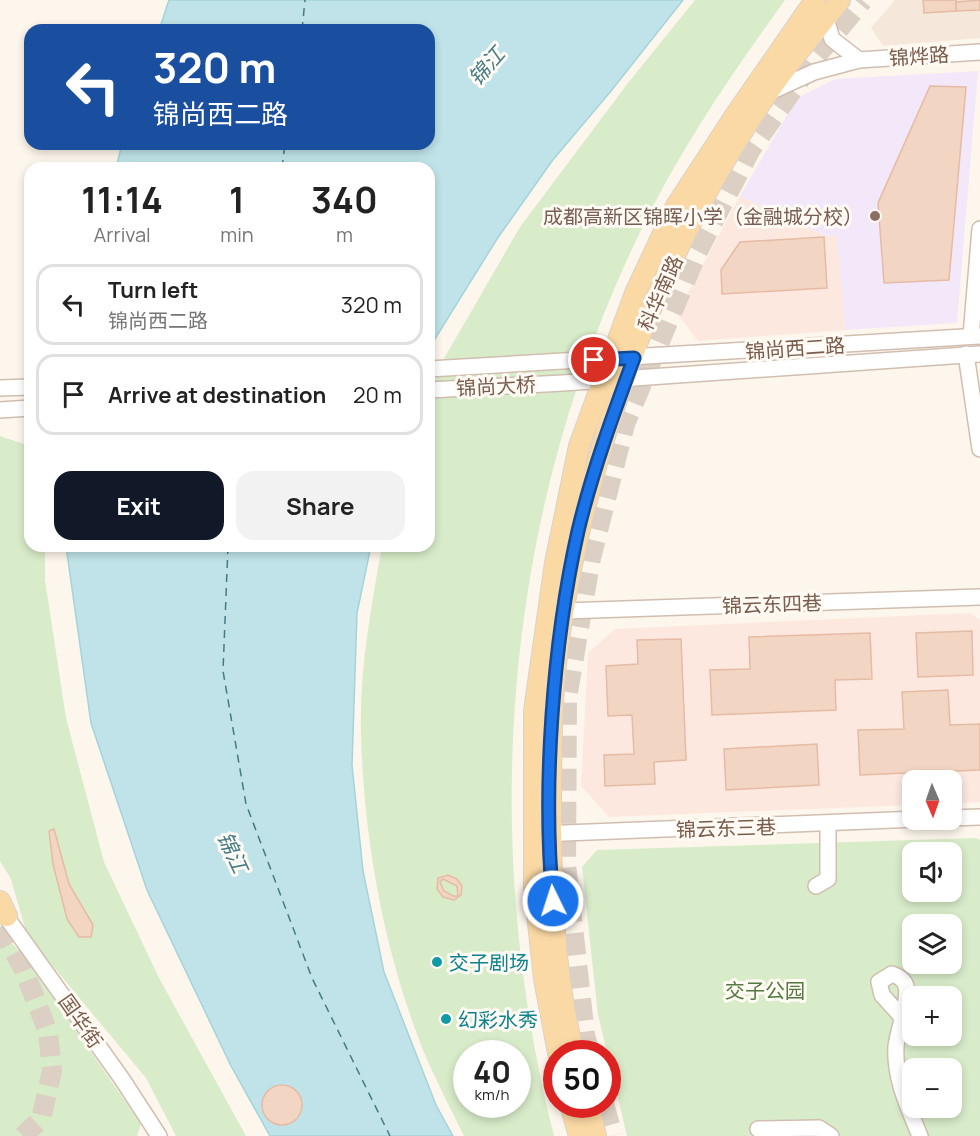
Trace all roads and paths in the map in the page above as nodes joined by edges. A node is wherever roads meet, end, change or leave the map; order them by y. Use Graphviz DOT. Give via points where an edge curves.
graph roads {
  1 [pos="815,0"];
  2 [pos="840,0"];
  3 [pos="826,18"];
  4 [pos="980,52"];
  5 [pos="858,60"];
  6 [pos="768,93"];
  7 [pos="980,229"];
  8 [pos="975,336"];
  9 [pos="973,354"];
  10 [pos="634,358"];
  11 [pos="610,359"];
  12 [pos="435,369"];
  13 [pos="626,378"];
  14 [pos="603,379"];
  15 [pos="24,387"];
  16 [pos="0,388"];
  17 [pos="435,390"];
  18 [pos="24,408"];
  19 [pos="0,410"];
  20 [pos="980,449"];
  21 [pos="980,597"];
  22 [pos="564,611"];
  23 [pos="962,818"];
  24 [pos="980,818"];
  25 [pos="902,820"];
  26 [pos="828,824"];
  27 [pos="542,834"];
  28 [pos="816,886"];
  29 [pos="2,910"];
  30 [pos="901,1016"];
  31 [pos="556,1040"];
  32 [pos="572,1040"];
  33 [pos="574,1118"];
  34 [pos="592,1118"];
  35 [pos="758,1129"];
  36 [pos="159,1136"];
  37 [pos="579,1136"];
  38 [pos="596,1136"];
  39 [pos="831,1136"];
  40 [pos="920,1136"];
  1 -- 11 [label="main road, 科华南路" via="676,206 635,292"];
  2 -- 3 [label="main road, 科华南路"];
  3 -- 5 [label="street" via="832,39"];
  3 -- 6 [label="main road, 科华南路"];
  4 -- 5 [label="street, 锦烨路"];
  5 -- 6 [label="street, 锦烨路" via="814,72"];
  6 -- 10 [label="main road, 科华南路" via="706,193"];
  7 -- 8 [label="street"];
  8 -- 10 [label="street, 锦尚西二路"];
  9 -- 13 [label="street, 锦尚大桥"];
  9 -- 20 [label="street"];
  10 -- 11 [label="street, 锦尚西二路"];
  10 -- 13 [label="main road, 科华南路"];
  11 -- 12 [label="street, 锦尚大桥"];
  11 -- 14 [label="main road, 科华南路"];
  13 -- 14 [label="street, 锦尚大桥"];
  13 -- 22 [label="main road, 科华南路" via="603,442 579,531"];
  14 -- 17 [label="street, 锦尚大桥"];
  14 -- 27 [label="main road, 科华南路" via="579,446 543,636 534,711"];
  15 -- 16 [label="street"];
  18 -- 19 [label="street"];
  21 -- 22 [label="street, 锦云东四巷"];
  22 -- 27 [label="main road, 科华南路"];
  23 -- 24 [label="street"];
  25 -- 26 [label="street, 锦云东三巷"];
  26 -- 27 [label="street, 锦云东三巷"];
  26 -- 28 [label="street" via="828,879"];
  27 -- 31 [label="main road, 科华南路" via="534,886"];
  27 -- 32 [label="main road, 科华南路"];
  29 -- 36 [label="street, 国华街"];
  30 -- 40 [label="street" via="896,1048 899,1082"];
  33 -- 37 [label="main road"];
  34 -- 38 [label="main road"];
  35 -- 39 [label="street" via="819,1128"];
}
